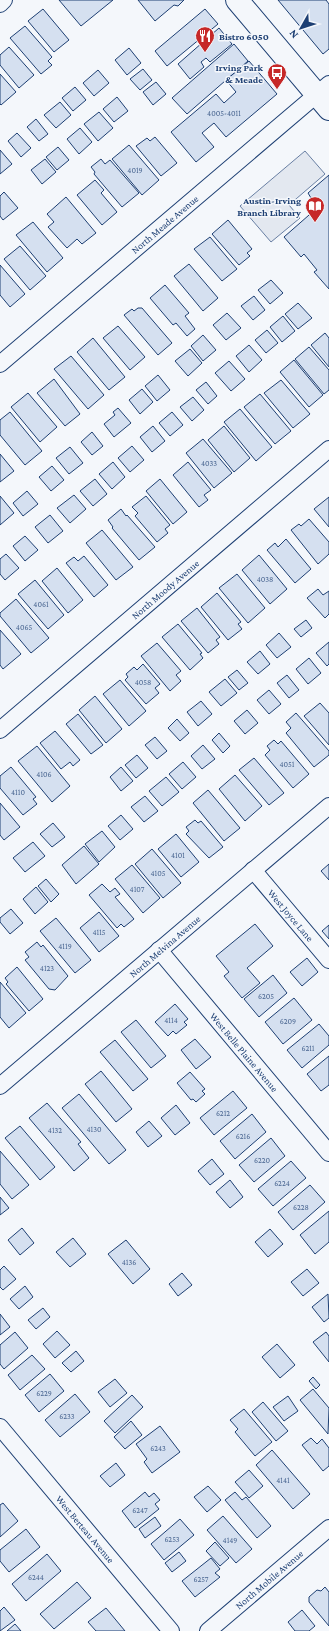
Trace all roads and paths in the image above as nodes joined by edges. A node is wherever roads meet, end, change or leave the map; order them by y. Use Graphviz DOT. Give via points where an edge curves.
graph roads {
  1 [pos="4,0"];
  2 [pos="237,0"];
  3 [pos="0,4"];
  4 [pos="325,96"];
  5 [pos="0,364"];
  6 [pos="329,449"];
  7 [pos="0,730"];
  8 [pos="329,806"];
  9 [pos="253,870"];
  10 [pos="159,950"];
  11 [pos="329,960"];
  12 [pos="0,1086"];
  13 [pos="329,1153"];
  14 [pos="0,1428"];
  15 [pos="329,1528"];
  16 [pos="171,1631"];
  17 [pos="208,1631"];
  1 -- 3 [label="street"];
  2 -- 4 [label="main road"];
  4 -- 5 [label="street, North Meade Avenue"];
  6 -- 7 [label="street, North Moody Avenue"];
  8 -- 9 [label="street, North Melvina Avenue"];
  9 -- 10 [label="street, North Melvina Avenue"];
  9 -- 11 [label="street, West Joyce Lane"];
  10 -- 12 [label="street, North Melvina Avenue"];
  10 -- 13 [label="street, West Belle Plaine Avenue"];
  14 -- 16 [label="street, West Berteau Avenue"];
  15 -- 17 [label="street, North Mobile Avenue"];
}
